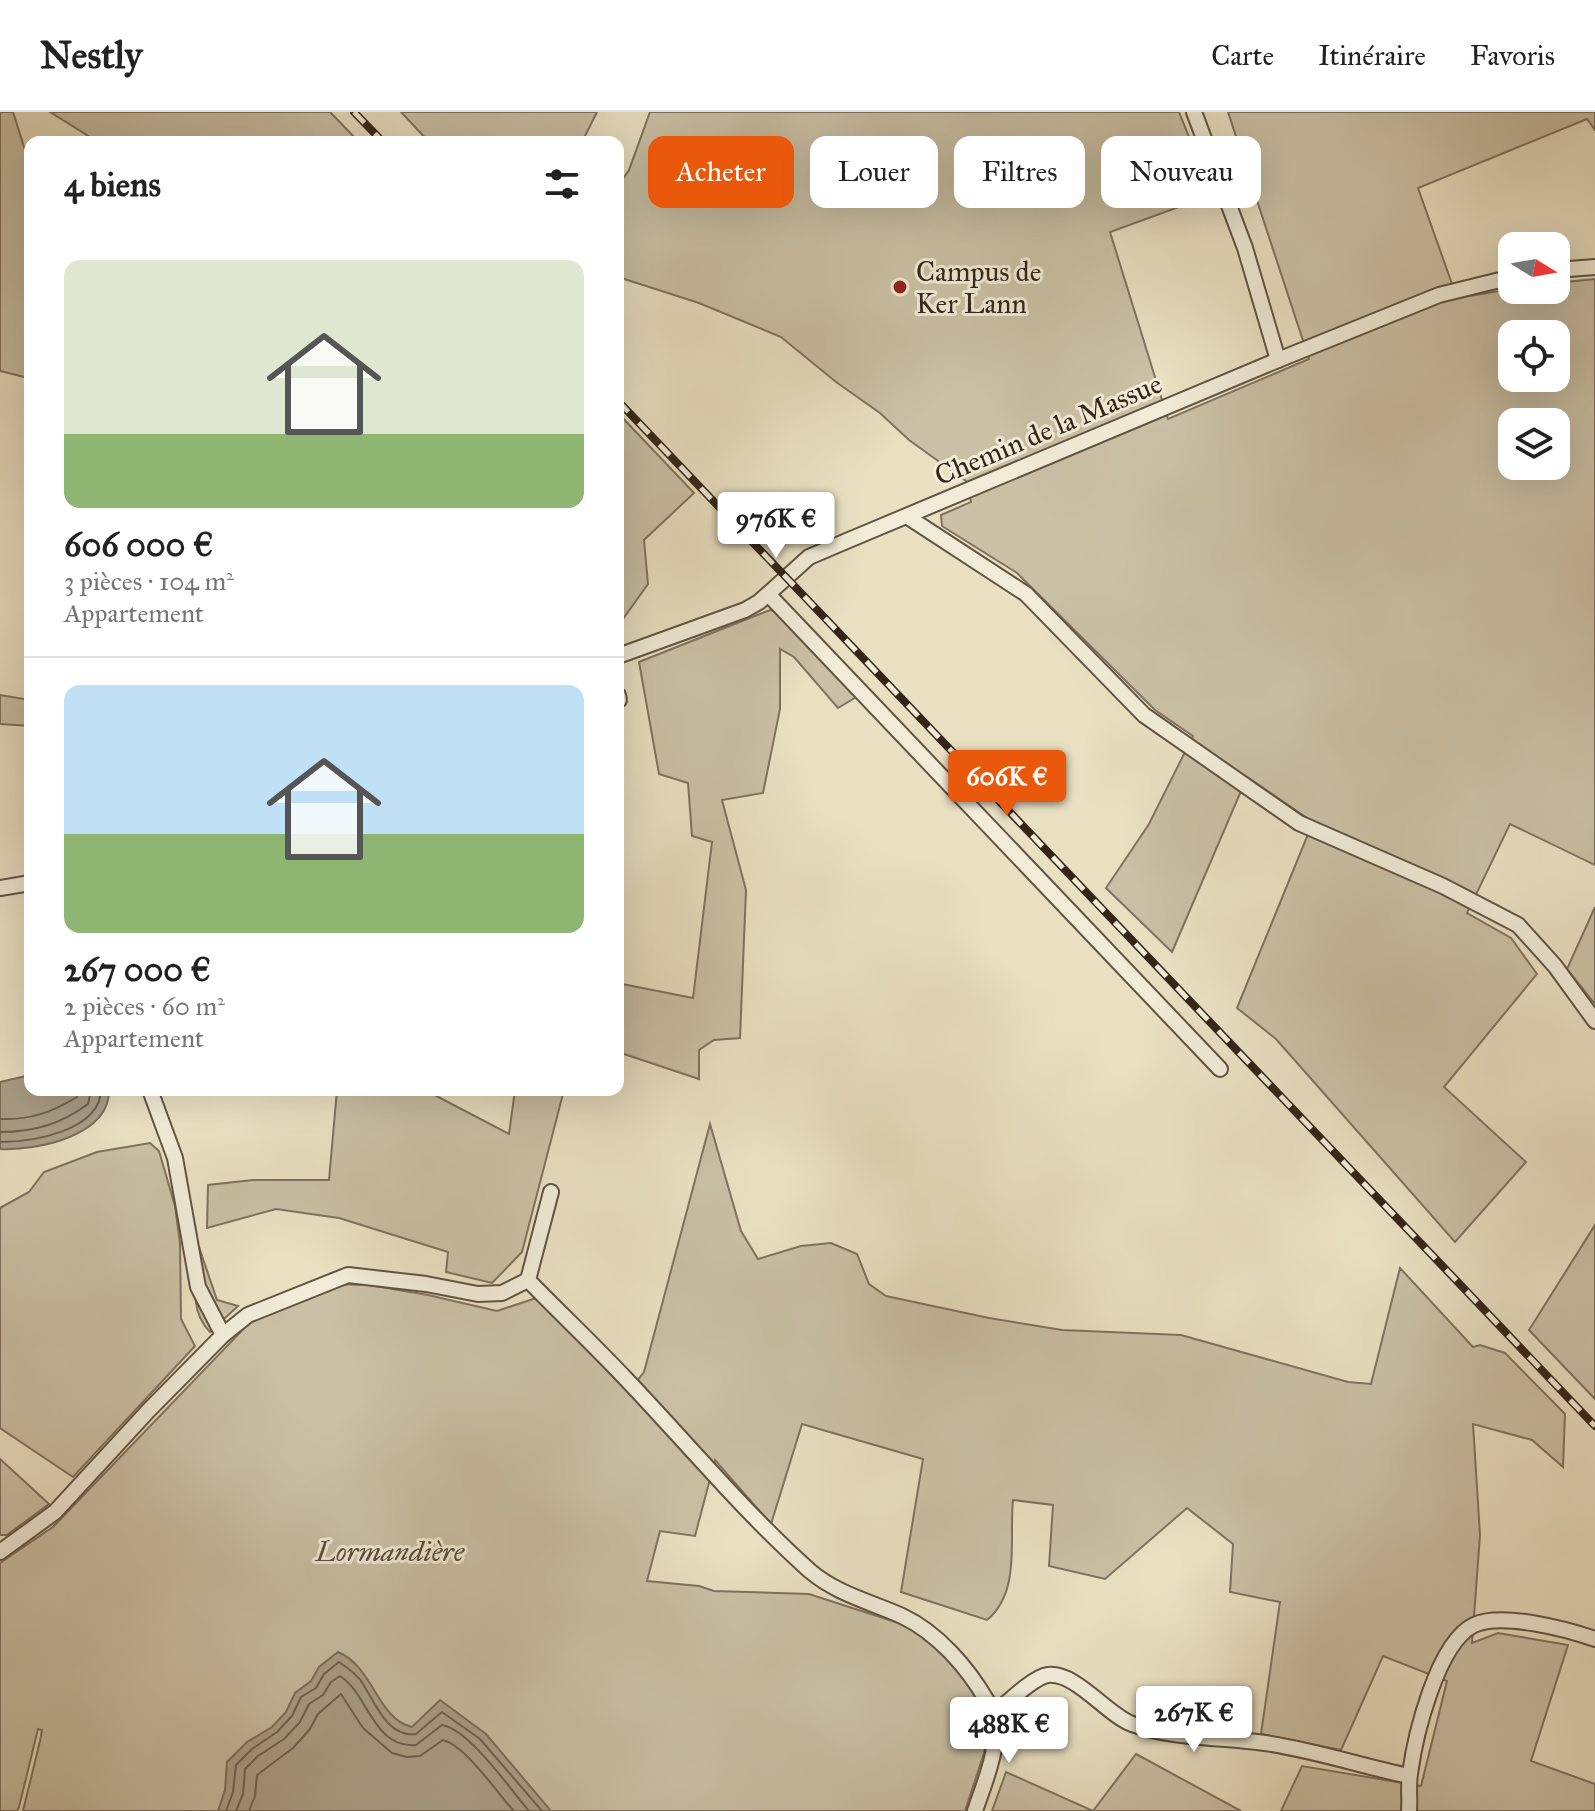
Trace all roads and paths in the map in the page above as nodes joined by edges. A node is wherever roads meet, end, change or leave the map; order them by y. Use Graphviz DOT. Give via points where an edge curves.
graph roads {
  1 [pos="1194,112"];
  2 [pos="1595,267"];
  3 [pos="1570,269"];
  4 [pos="1498,280"];
  5 [pos="1278,360"];
  6 [pos="908,517"];
  7 [pos="768,594"];
  8 [pos="624,654"];
  9 [pos="24,884"];
  10 [pos="0,888"];
  11 [pos="1595,1021"];
  12 [pos="1220,1069"];
  13 [pos="152,1096"];
  14 [pos="551,1192"];
  15 [pos="528,1280"];
  16 [pos="223,1335"];
  17 [pos="0,1552"];
  18 [pos="1595,1639"];
  19 [pos="994,1714"];
  20 [pos="1409,1776"];
  21 [pos="975,1811"];
  22 [pos="1409,1811"];
  1 -- 5 [label="street" via="1245,248"];
  2 -- 3 [label="street"];
  4 -- 5 [label="street, Chemin de la Massue" via="1439,295"];
  5 -- 6 [label="street, Chemin de la Massue"];
  6 -- 7 [label="street, Chemin de la Massue" via="809,557"];
  6 -- 11 [label="street" via="1026,594 1144,715 1299,823 1518,925"];
  7 -- 8 [label="street, Chemin de la Massue" via="745,610"];
  7 -- 12 [label="street"];
  9 -- 10 [label="street"];
  13 -- 16 [label="street" via="175,1158 198,1287"];
  14 -- 15 [label="street"];
  15 -- 16 [label="street" via="502,1293 478,1294 348,1275 248,1315"];
  15 -- 19 [label="street" via="813,1574 856,1599 905,1617 935,1638 958,1661"];
  16 -- 17 [label="street" via="55,1512"];
  18 -- 20 [label="street" via="1510,1621 1474,1625 1456,1641 1431,1688"];
  19 -- 20 [label="street" via="1047,1675 1075,1683 1130,1723 1161,1732 1269,1744"];
  19 -- 21 [label="street" via="997,1732"];
  20 -- 22 [label="street"];
}
